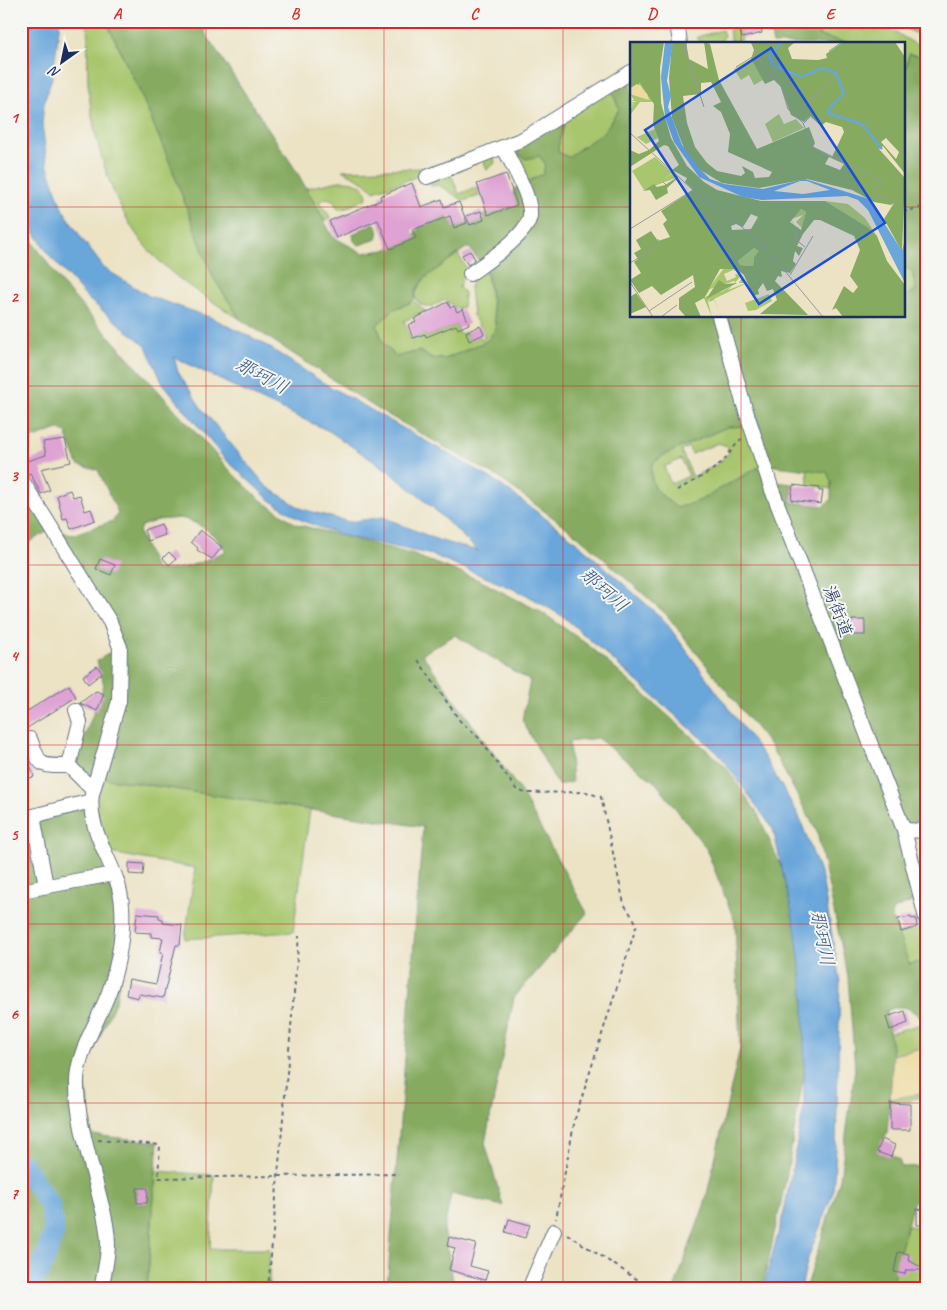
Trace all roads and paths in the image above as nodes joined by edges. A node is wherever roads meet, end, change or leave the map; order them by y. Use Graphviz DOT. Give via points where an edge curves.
graph roads {
  1 [pos="677,21"];
  2 [pos="680,42"];
  3 [pos="630,73"];
  4 [pos="504,148"];
  5 [pos="427,177"];
  6 [pos="926,193"];
  7 [pos="926,207"];
  8 [pos="904,212"];
  9 [pos="926,255"];
  10 [pos="470,274"];
  11 [pos="926,295"];
  12 [pos="720,318"];
  13 [pos="754,434"];
  14 [pos="21,479"];
  15 [pos="677,490"];
  16 [pos="418,660"];
  17 [pos="76,710"];
  18 [pos="30,739"];
  19 [pos="69,766"];
  20 [pos="92,796"];
  21 [pos="904,830"];
  22 [pos="926,831"];
  23 [pos="114,874"];
  24 [pos="46,886"];
  25 [pos="21,891"];
  26 [pos="926,918"];
  27 [pos="299,936"];
  28 [pos="85,1138"];
  29 [pos="399,1174"];
  30 [pos="279,1178"];
  31 [pos="554,1229"];
  32 [pos="101,1289"];
  33 [pos="268,1289"];
  34 [pos="529,1289"];
  35 [pos="652,1289"];
  1 -- 2 [label="street"];
  3 -- 4 [label="street" via="524,139"];
  4 -- 5 [label="street"];
  4 -- 10 [label="street" via="527,198 530,217 517,236"];
  6 -- 7 [label="path"];
  7 -- 8 [label="path"];
  9 -- 11 [label="path" via="922,285"];
  12 -- 13 [label="street, 湯街道"];
  13 -- 15 [label="path" via="735,444 712,470"];
  13 -- 21 [label="street, 湯街道" via="840,670"];
  14 -- 20 [label="street" via="110,622 120,647 119,701"];
  16 -- 31 [label="path" via="460,722 479,738 516,789 524,792 586,792 601,797 624,904 637,924 575,1119"];
  17 -- 19 [label="street" via="80,722"];
  18 -- 19 [label="street" via="40,763"];
  19 -- 20 [label="street"];
  20 -- 23 [label="street" via="95,830"];
  20 -- 24 [label="street" via="33,816"];
  21 -- 22 [label="street"];
  21 -- 26 [label="street, 湯街道"];
  23 -- 24 [label="street"];
  23 -- 28 [label="street" via="122,906 116,968 77,1078"];
  24 -- 25 [label="street"];
  27 -- 30 [label="path"];
  28 -- 30 [label="path" via="160,1145 158,1178"];
  28 -- 32 [label="street" via="108,1243"];
  29 -- 30 [label="path"];
  30 -- 33 [label="path"];
  31 -- 34 [label="street"];
  31 -- 35 [label="path"];
}
